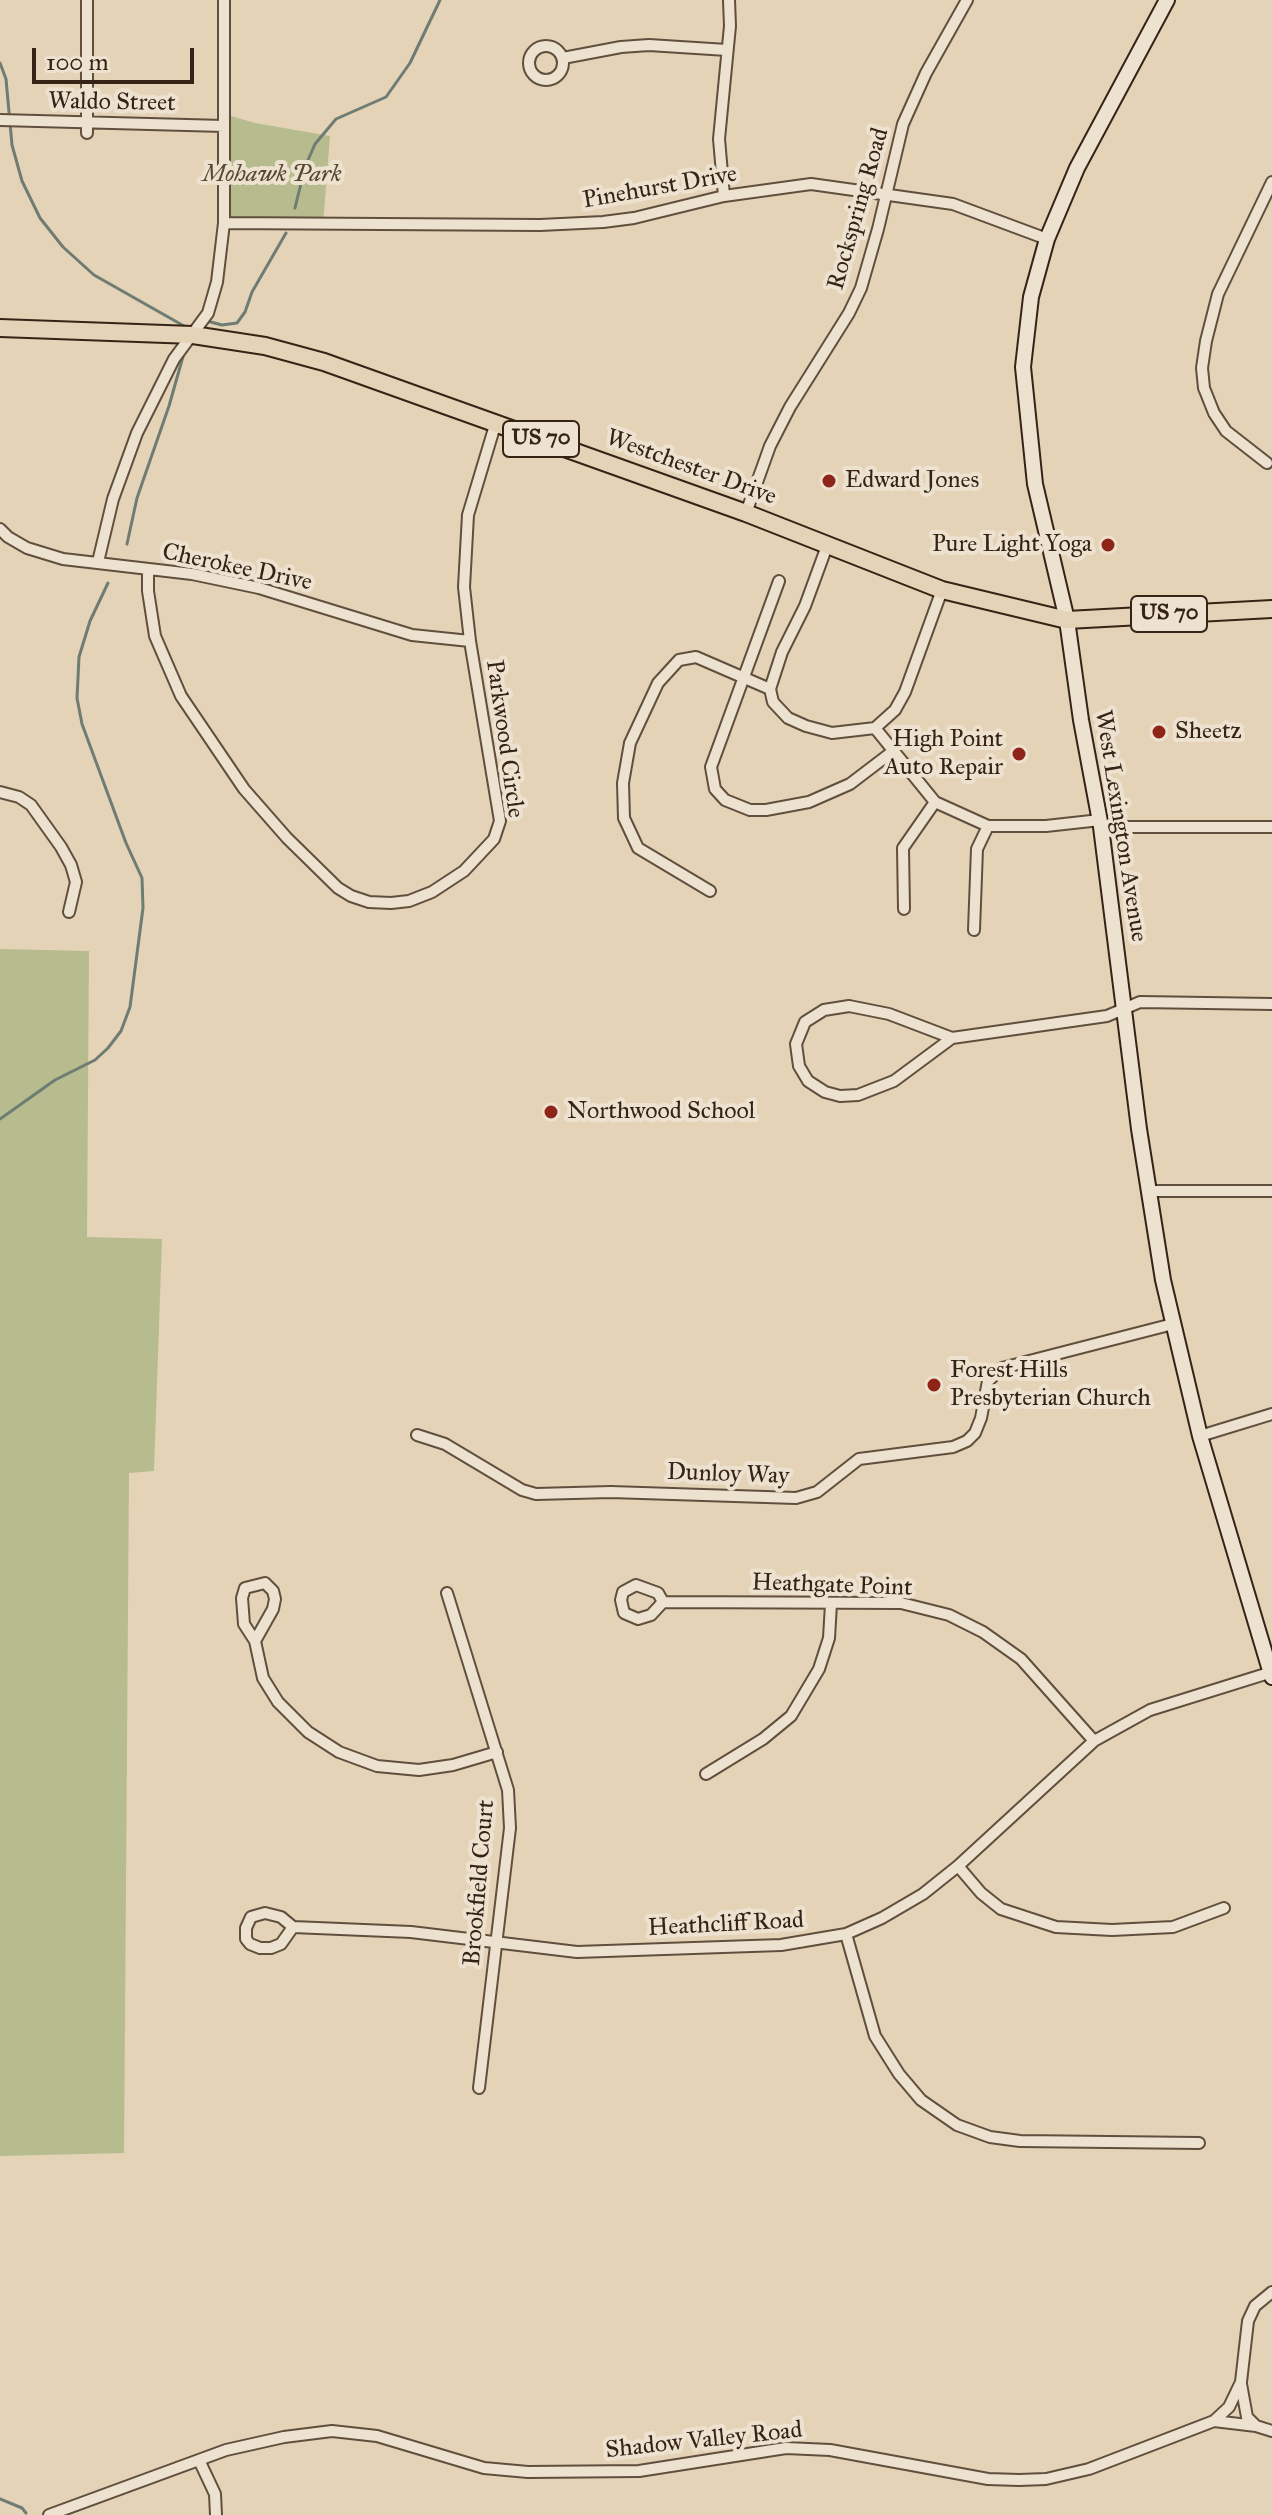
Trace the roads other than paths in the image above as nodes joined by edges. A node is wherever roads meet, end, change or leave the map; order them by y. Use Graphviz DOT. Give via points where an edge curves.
graph roads {
  1 [pos="87,0"];
  2 [pos="224,0"];
  3 [pos="729,0"];
  4 [pos="967,0"];
  5 [pos="1167,0"];
  6 [pos="727,50"];
  7 [pos="563,58"];
  8 [pos="0,120"];
  9 [pos="224,126"];
  10 [pos="87,127"];
  11 [pos="1272,182"];
  12 [pos="886,194"];
  13 [pos="724,196"];
  14 [pos="224,223"];
  15 [pos="1047,239"];
  16 [pos="0,328"];
  17 [pos="193,335"];
  18 [pos="496,422"];
  19 [pos="1267,463"];
  20 [pos="746,513"];
  21 [pos="0,529"];
  22 [pos="827,546"];
  23 [pos="98,562"];
  24 [pos="148,569"];
  25 [pos="779,581"];
  26 [pos="942,590"];
  27 [pos="1272,609"];
  28 [pos="1067,620"];
  29 [pos="470,641"];
  30 [pos="744,680"];
  31 [pos="770,689"];
  32 [pos="875,728"];
  33 [pos="892,752"];
  34 [pos="0,792"];
  35 [pos="935,802"];
  36 [pos="1100,824"];
  37 [pos="988,826"];
  38 [pos="1272,827"];
  39 [pos="710,891"];
  40 [pos="904,909"];
  41 [pos="69,912"];
  42 [pos="974,930"];
  43 [pos="1272,1004"];
  44 [pos="1124,1009"];
  45 [pos="952,1038"];
  46 [pos="1147,1191"];
  47 [pos="1272,1191"];
  48 [pos="1173,1324"];
  49 [pos="1272,1414"];
  50 [pos="417,1435"];
  51 [pos="1200,1436"];
  52 [pos="447,1593"];
  53 [pos="663,1602"];
  54 [pos="831,1604"];
  55 [pos="255,1641"];
  56 [pos="1271,1674"];
  57 [pos="1094,1741"];
  58 [pos="497,1752"];
  59 [pos="706,1774"];
  60 [pos="958,1866"];
  61 [pos="1224,1908"];
  62 [pos="293,1927"];
  63 [pos="846,1934"];
  64 [pos="496,1943"];
  65 [pos="479,2088"];
  66 [pos="1199,2143"];
  67 [pos="1272,2292"];
  68 [pos="1241,2382"];
  69 [pos="1214,2421"];
  70 [pos="1256,2426"];
  71 [pos="1272,2431"];
  72 [pos="199,2460"];
  73 [pos="49,2515"];
  74 [pos="216,2515"];
  1 -- 10 [label="street"];
  2 -- 9 [label="street"];
  3 -- 6 [label="street"];
  4 -- 12 [label="street, Rockspring Road" via="914,97"];
  5 -- 15 [label="street, West Lexington Avenue" via="1077,168"];
  6 -- 7 [label="street" via="649,45"];
  6 -- 13 [label="street" via="719,139"];
  8 -- 10 [label="street, Waldo Street"];
  9 -- 10 [label="street, Waldo Street"];
  9 -- 14 [label="street"];
  11 -- 19 [label="street" via="1218,294 1202,368 1204,388 1226,431"];
  12 -- 13 [label="street, Pinehurst Drive" via="811,184"];
  12 -- 15 [label="street, Pinehurst Drive" via="953,204"];
  12 -- 20 [label="street, Rockspring Road" via="861,288 770,446"];
  13 -- 14 [label="street, Pinehurst Drive" via="603,222"];
  14 -- 17 [label="street" via="214,292"];
  15 -- 28 [label="street, West Lexington Avenue" via="1031,297 1023,367 1035,484"];
  16 -- 17 [label="main road, Westchester Drive / US 70"];
  17 -- 18 [label="main road, Westchester Drive / US 70" via="324,362"];
  17 -- 23 [label="street" via="162,380 137,433"];
  18 -- 20 [label="main road, Westchester Drive / US 70"];
  18 -- 29 [label="street, Parkwood Circle" via="468,515 464,587"];
  20 -- 22 [label="main road, Westchester Drive / US 70"];
  21 -- 23 [label="street, Cherokee Drive" via="44,555"];
  22 -- 26 [label="main road, Westchester Drive / US 70"];
  22 -- 31 [label="street"];
  23 -- 24 [label="street, Cherokee Drive"];
  24 -- 29 [label="street, Cherokee Drive" via="259,588 412,635"];
  24 -- 29 [label="street, Parkwood Circle" via="151,619 166,664 216,751 297,848 338,888 369,902 409,901 432,892 464,871 494,839 500,821"];
  25 -- 30 [label="street"];
  26 -- 28 [label="main road, Westchester Drive / US 70"];
  26 -- 32 [label="street" via="905,692"];
  27 -- 28 [label="main road, Westchester Drive / US 70"];
  28 -- 36 [label="street, West Lexington Avenue"];
  30 -- 31 [label="street"];
  30 -- 33 [label="street" via="711,767 715,789 735,806 766,810 809,802 850,784"];
  30 -- 39 [label="street" via="696,657 679,660 658,683 630,743 623,783 624,818 638,848"];
  31 -- 32 [label="street" via="773,702 788,718 806,726 832,733"];
  32 -- 33 [label="street"];
  33 -- 35 [label="street"];
  34 -- 41 [label="street" via="31,805 61,847 76,882"];
  35 -- 37 [label="street"];
  35 -- 40 [label="street" via="903,848"];
  36 -- 37 [label="street"];
  36 -- 38 [label="street"];
  36 -- 44 [label="street, West Lexington Avenue"];
  37 -- 42 [label="street" via="977,849"];
  43 -- 44 [label="street" via="1140,1002"];
  44 -- 45 [label="street" via="1107,1016"];
  44 -- 46 [label="street, West Lexington Avenue"];
  45 -- 45 [label="street" via="889,1014 849,1006 824,1010 804,1023 796,1044 808,1081 840,1096 894,1081"];
  46 -- 47 [label="street"];
  46 -- 48 [label="street, West Lexington Avenue"];
  48 -- 50 [label="street, Dunloy Way" via="1002,1368 988,1381 978,1428 962,1444 859,1459 817,1492 796,1498 536,1494 445,1444"];
  48 -- 51 [label="street, West Lexington Avenue"];
  49 -- 51 [label="street"];
  51 -- 56 [label="street, West Lexington Avenue"];
  52 -- 58 [label="street, Brookfield Court"];
  53 -- 54 [label="street, Heathgate Point"];
  54 -- 57 [label="street, Heathgate Point" via="901,1603 949,1615 983,1632 1021,1659"];
  54 -- 59 [label="street" via="829,1638 819,1669 791,1716"];
  55 -- 55 [label="street" via="275,1599 265,1583 245,1588 242,1598 244,1624"];
  55 -- 58 [label="street" via="263,1678 278,1702 308,1732 339,1752 377,1766 419,1770"];
  56 -- 57 [label="street, Heathcliff Road" via="1150,1710"];
  57 -- 60 [label="street, Heathcliff Road"];
  58 -- 64 [label="street, Brookfield Court" via="508,1790 510,1828"];
  60 -- 61 [label="street" via="1001,1909 1056,1927 1173,1927"];
  60 -- 63 [label="street, Heathcliff Road" via="921,1895"];
  62 -- 62 [label="street, Heathcliff Road" via="265,1913 251,1917 246,1939 271,1948 281,1944"];
  62 -- 64 [label="street, Heathcliff Road" via="411,1932"];
  63 -- 64 [label="street, Heathcliff Road" via="781,1945 577,1952"];
  63 -- 66 [label="street" via="875,2036 921,2100 957,2125 1020,2141"];
  64 -- 65 [label="street, Brookfield Court"];
  67 -- 68 [label="street" via="1255,2306 1248,2321"];
  68 -- 69 [label="street" via="1229,2407"];
  68 -- 70 [label="street" via="1247,2417"];
  69 -- 70 [label="street, Shadow Valley Road"];
  69 -- 72 [label="street, Shadow Valley Road" via="1089,2469 1046,2479 988,2479 830,2450 786,2448 639,2471 528,2472 484,2468 377,2436 332,2431 252,2443"];
  70 -- 71 [label="street, Shadow Valley Road"];
  72 -- 73 [label="street, Shadow Valley Road"];
  72 -- 74 [label="street" via="215,2494"];
}
